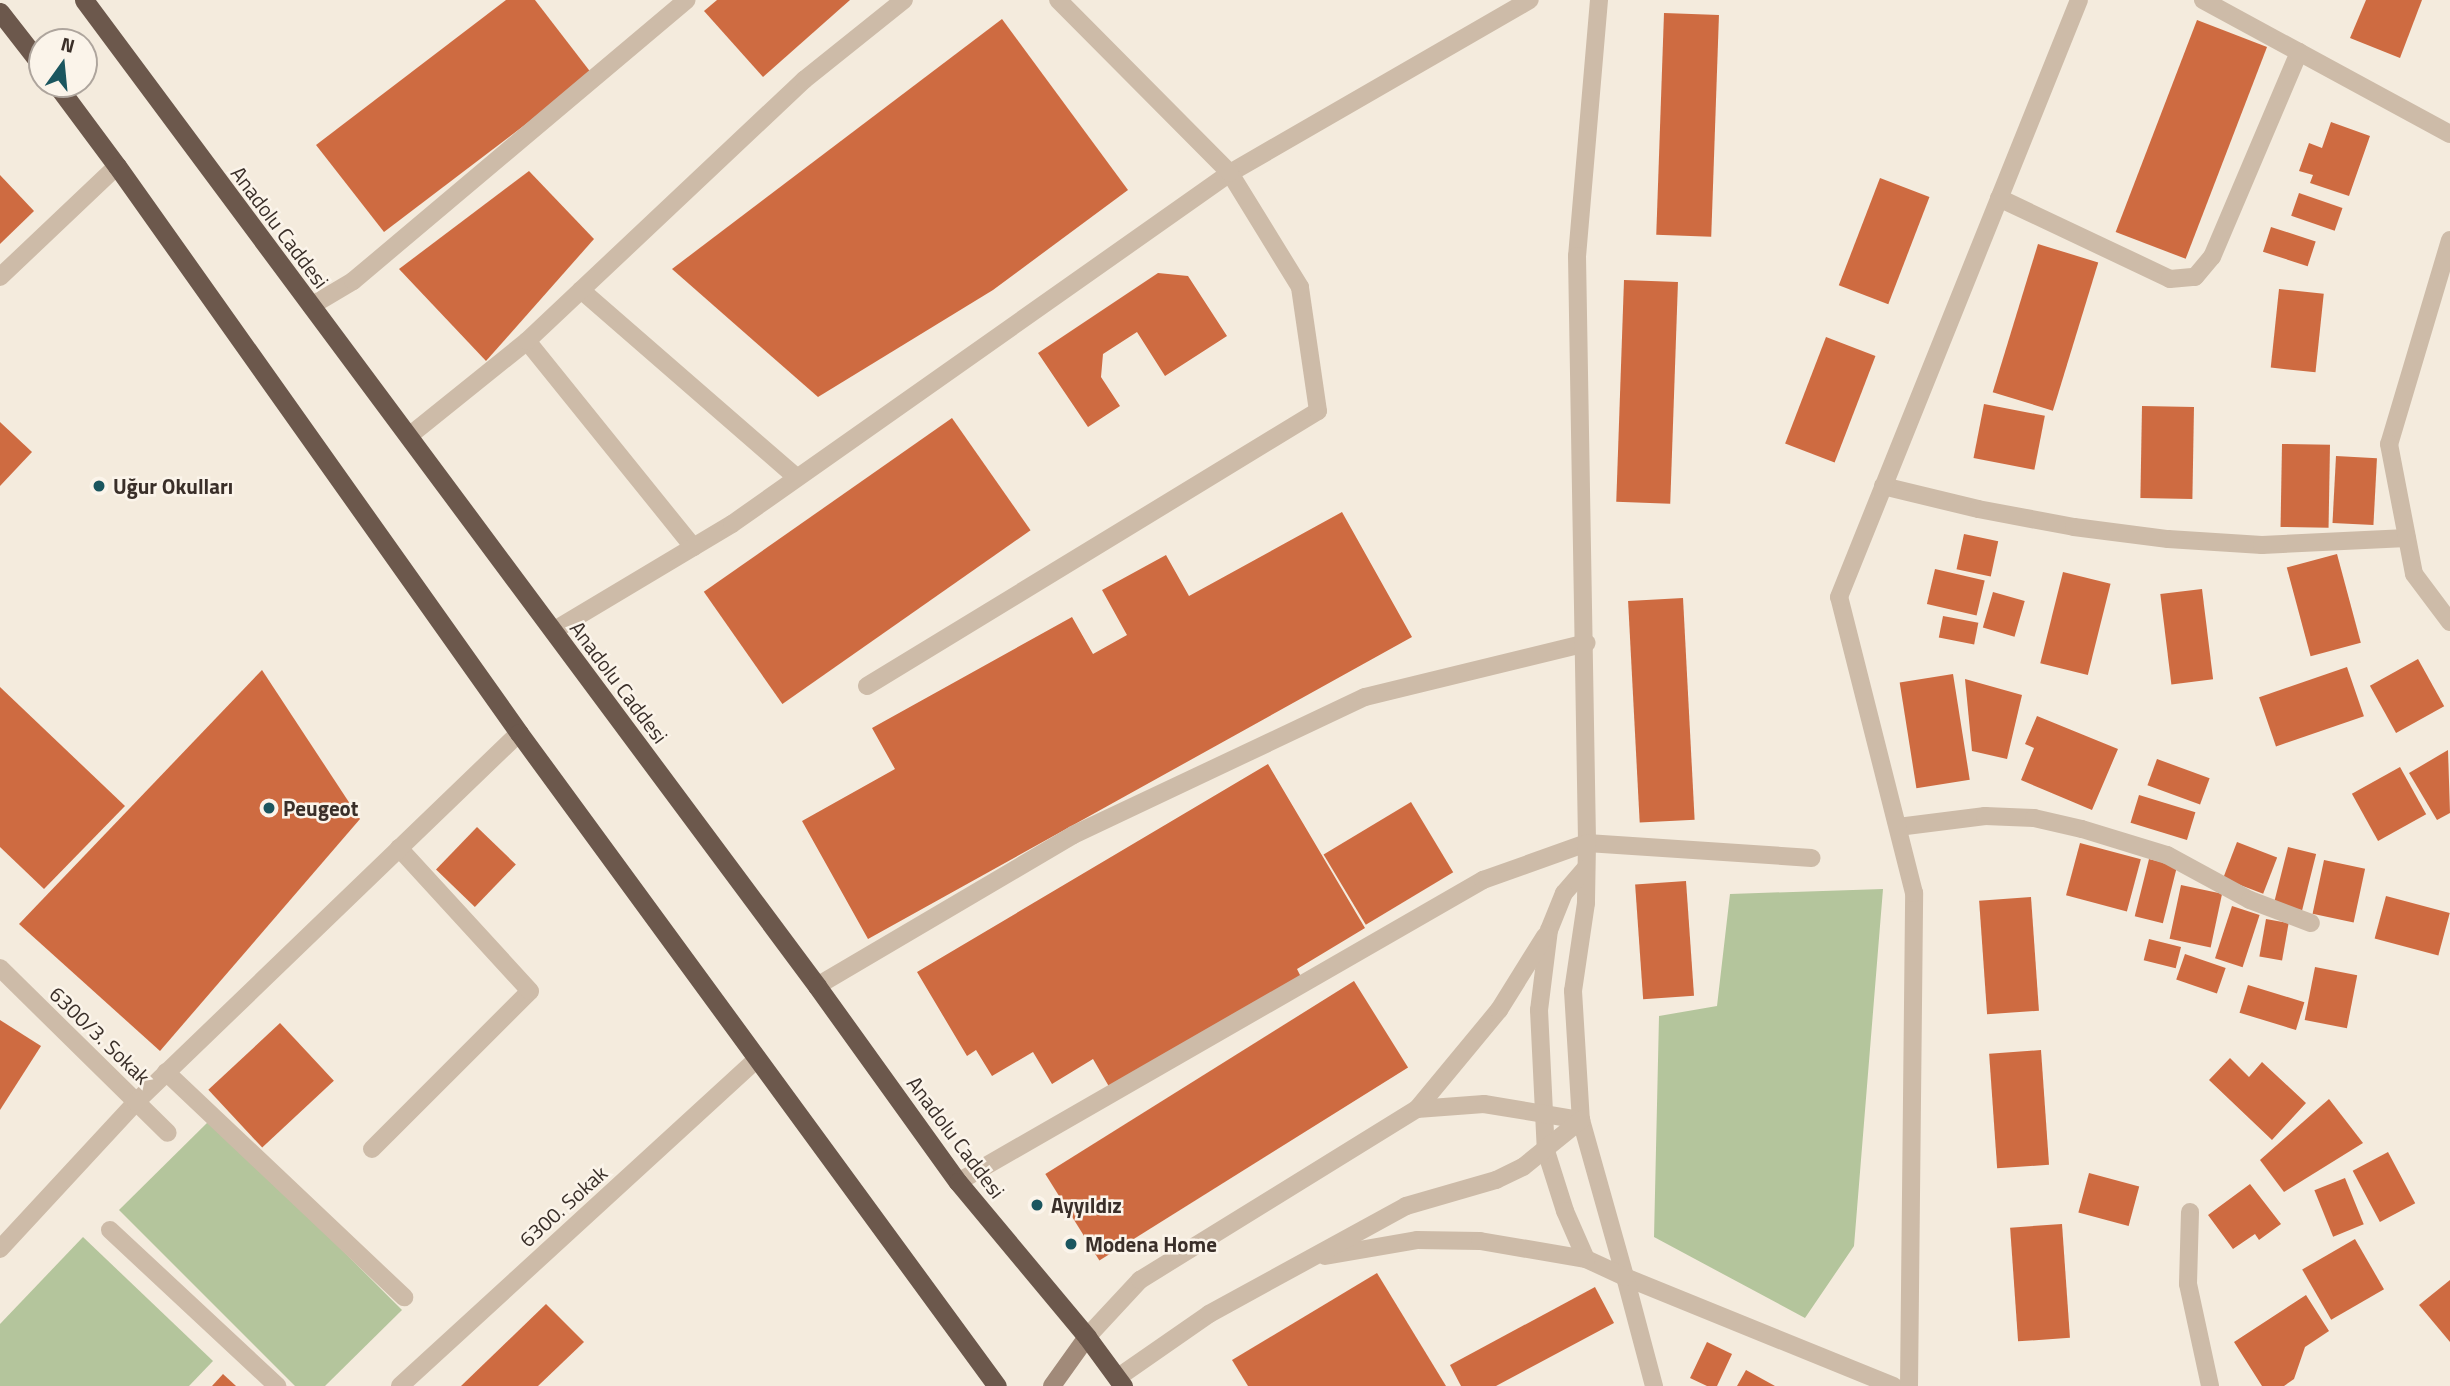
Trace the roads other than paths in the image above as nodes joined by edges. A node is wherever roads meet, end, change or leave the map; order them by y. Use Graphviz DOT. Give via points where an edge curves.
graph roads {
  1 [pos="84,0"];
  2 [pos="687,0"];
  3 [pos="904,0"];
  4 [pos="1058,0"];
  5 [pos="1530,0"];
  6 [pos="1599,0"];
  7 [pos="2078,0"];
  8 [pos="2203,0"];
  9 [pos="1502,8"];
  10 [pos="2,19"];
  11 [pos="28,50"];
  12 [pos="2299,52"];
  13 [pos="66,98"];
  14 [pos="2450,134"];
  15 [pos="117,166"];
  16 [pos="1230,173"];
  17 [pos="1999,198"];
  18 [pos="2450,240"];
  19 [pos="0,277"];
  20 [pos="581,290"];
  21 [pos="311,306"];
  22 [pos="527,341"];
  23 [pos="409,436"];
  24 [pos="797,478"];
  25 [pos="1883,486"];
  26 [pos="2407,538"];
  27 [pos="693,547"];
  28 [pos="2450,622"];
  29 [pos="553,631"];
  30 [pos="1586,642"];
  31 [pos="867,686"];
  32 [pos="519,733"];
  33 [pos="1898,827"];
  34 [pos="1587,843"];
  35 [pos="399,848"];
  36 [pos="1811,858"];
  37 [pos="1585,869"];
  38 [pos="2311,923"];
  39 [pos="1549,930"];
  40 [pos="0,968"];
  41 [pos="817,986"];
  42 [pos="757,1059"];
  43 [pos="166,1072"];
  44 [pos="136,1102"];
  45 [pos="1417,1109"];
  46 [pos="1543,1113"];
  47 [pos="1581,1120"];
  48 [pos="168,1133"];
  49 [pos="372,1149"];
  50 [pos="1546,1151"];
  51 [pos="958,1182"];
  52 [pos="2190,1212"];
  53 [pos="110,1230"];
  54 [pos="0,1249"];
  55 [pos="1311,1258"];
  56 [pos="1586,1259"];
  57 [pos="1625,1277"];
  58 [pos="404,1297"];
  59 [pos="1087,1337"];
  60 [pos="1120,1382"];
  61 [pos="277,1386"];
  62 [pos="400,1386"];
  63 [pos="997,1386"];
  64 [pos="1052,1386"];
  65 [pos="1654,1386"];
  66 [pos="1894,1386"];
  67 [pos="1909,1386"];
  68 [pos="2210,1386"];
  1 -- 21 [label="highway, Anadolu Caddesi"];
  2 -- 21 [label="street" via="353,281"];
  3 -- 20 [label="street" via="804,80"];
  4 -- 16 [label="street"];
  5 -- 9 [label="street"];
  6 -- 30 [label="street" via="1577,256"];
  7 -- 17 [label="street"];
  8 -- 12 [label="street"];
  9 -- 16 [label="street"];
  10 -- 11 [label="highway"];
  12 -- 14 [label="street"];
  12 -- 17 [label="street" via="2212,257 2194,277 2170,279"];
  13 -- 15 [label="highway"];
  15 -- 19 [label="street"];
  15 -- 32 [label="highway"];
  16 -- 24 [label="street"];
  16 -- 31 [label="street" via="1300,287 1318,411"];
  17 -- 25 [label="street"];
  18 -- 26 [label="street" via="2389,444"];
  20 -- 22 [label="street"];
  20 -- 24 [label="street"];
  21 -- 23 [label="highway, Anadolu Caddesi"];
  22 -- 23 [label="street"];
  22 -- 27 [label="street"];
  23 -- 29 [label="highway, Anadolu Caddesi"];
  24 -- 27 [label="street"];
  25 -- 26 [label="street" via="2074,527 2168,539 2262,545"];
  25 -- 33 [label="street" via="1839,597"];
  26 -- 28 [label="street" via="2414,574"];
  27 -- 29 [label="street"];
  29 -- 41 [label="highway, Anadolu Caddesi"];
  30 -- 34 [label="street"];
  30 -- 41 [label="street" via="1365,696 1073,835"];
  32 -- 35 [label="street"];
  32 -- 42 [label="highway"];
  33 -- 38 [label="street" via="1985,817 2034,818 2082,828 2167,855 2250,900"];
  33 -- 67 [label="street" via="1914,893"];
  34 -- 36 [label="street"];
  34 -- 37 [label="street"];
  34 -- 51 [label="street" via="1483,880"];
  35 -- 43 [label="street"];
  35 -- 49 [label="street" via="530,991"];
  37 -- 39 [label="street" via="1564,893"];
  37 -- 47 [label="street" via="1586,903 1573,991"];
  39 -- 45 [label="street" via="1499,1010"];
  39 -- 46 [label="street" via="1539,1010"];
  40 -- 44 [label="street, 6300/3. Sokak"];
  41 -- 51 [label="highway, Anadolu Caddesi"];
  42 -- 62 [label="street, 6300. Sokak"];
  42 -- 63 [label="highway"];
  43 -- 44 [label="street"];
  43 -- 58 [label="street"];
  44 -- 48 [label="street, 6300/3. Sokak"];
  44 -- 54 [label="street"];
  45 -- 46 [label="street" via="1485,1104"];
  45 -- 59 [label="street" via="1139,1280"];
  46 -- 47 [label="street"];
  46 -- 50 [label="street"];
  47 -- 50 [label="street"];
  47 -- 57 [label="street"];
  50 -- 55 [label="street" via="1496,1181 1406,1206"];
  50 -- 56 [label="street"];
  51 -- 59 [label="highway, Anadolu Caddesi"];
  52 -- 68 [label="street" via="2188,1284"];
  53 -- 61 [label="street"];
  55 -- 56 [label="street" via="1417,1240 1480,1241"];
  55 -- 60 [label="street" via="1209,1314"];
  56 -- 57 [label="street"];
  57 -- 65 [label="street"];
  57 -- 66 [label="street"];
  59 -- 60 [label="highway, Anadolu Caddesi"];
  59 -- 64 [label="main road"];
}
